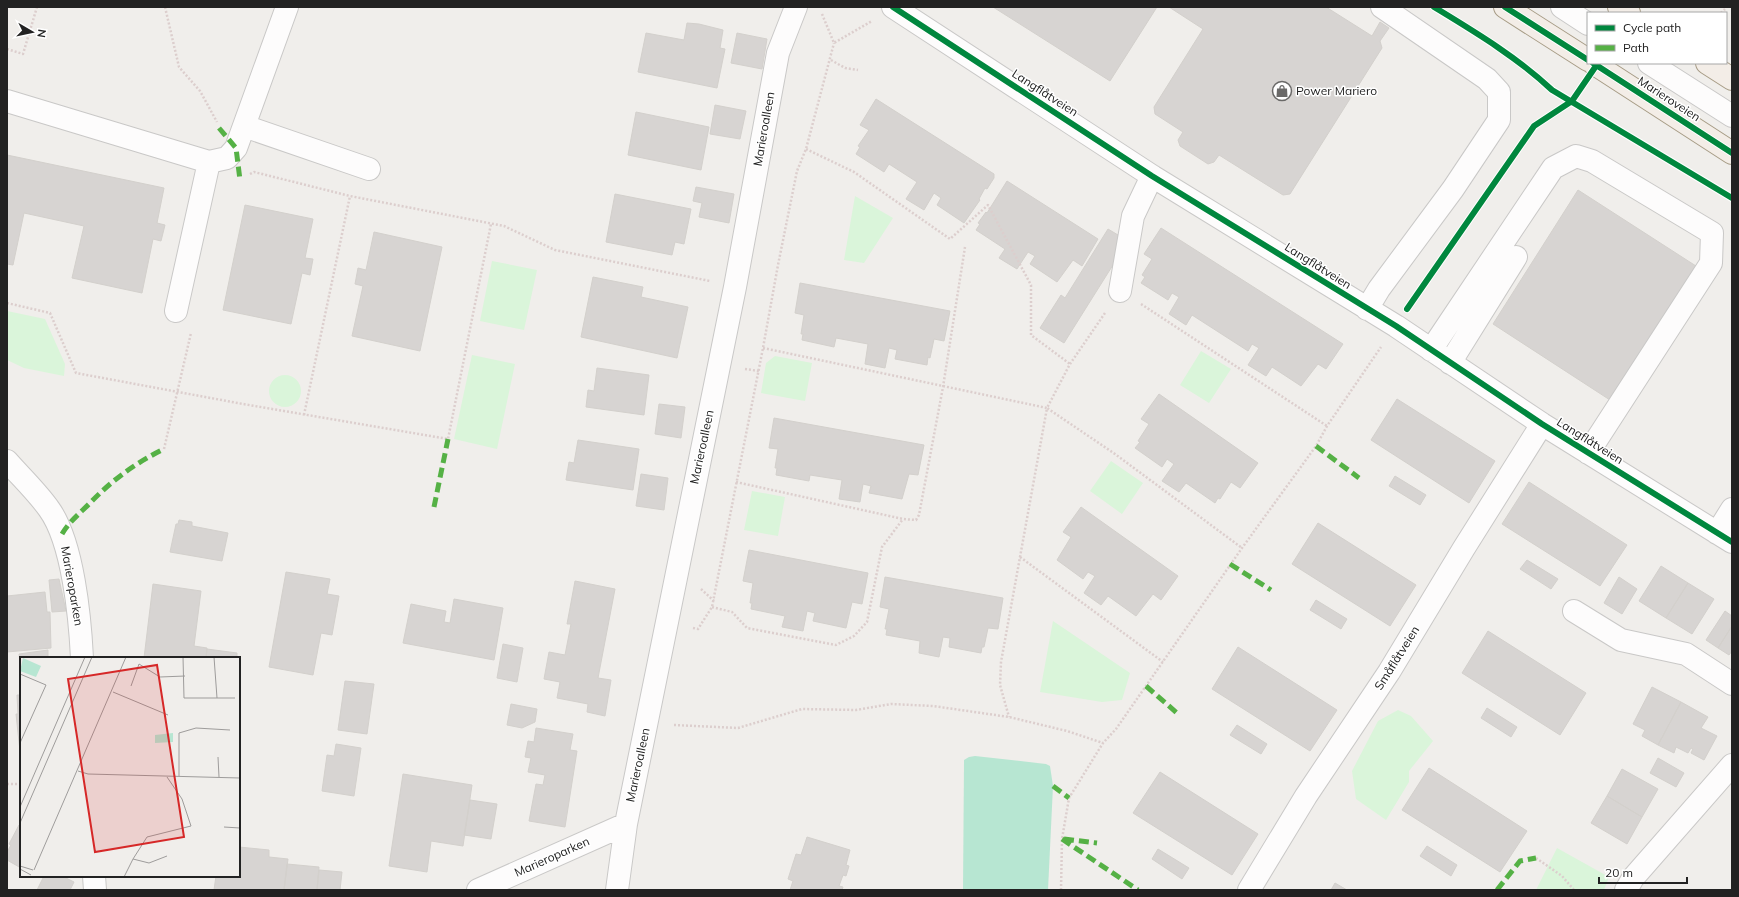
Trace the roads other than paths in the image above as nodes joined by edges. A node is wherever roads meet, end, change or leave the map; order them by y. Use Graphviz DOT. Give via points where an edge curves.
graph roads {
  1 [pos="287,7"];
  2 [pos="796,7"];
  3 [pos="1382,7"];
  4 [pos="1505,7"];
  5 [pos="1562,7"];
  6 [pos="885,13"];
  7 [pos="1587,23"];
  8 [pos="1587,59"];
  9 [pos="1595,64"];
  10 [pos="1651,64"];
  11 [pos="1709,64"];
  12 [pos="1732,79"];
  13 [pos="7,101"];
  14 [pos="1732,116"];
  15 [pos="244,126"];
  16 [pos="1732,153"];
  17 [pos="209,162"];
  18 [pos="369,169"];
  19 [pos="1152,176"];
  20 [pos="1516,257"];
  21 [pos="1120,291"];
  22 [pos="1367,309"];
  23 [pos="176,311"];
  24 [pos="1431,350"];
  25 [pos="1450,363"];
  26 [pos="1542,424"];
  27 [pos="1588,453"];
  28 [pos="7,461"];
  29 [pos="1732,509"];
  30 [pos="1725,537"];
  31 [pos="1574,611"];
  32 [pos="82,657"];
  33 [pos="1732,684"];
  34 [pos="1732,765"];
  35 [pos="626,824"];
  36 [pos="94,877"];
  37 [pos="94,890"];
  38 [pos="478,890"];
  39 [pos="617,890"];
  40 [pos="1249,890"];
  41 [pos="1626,890"];
  1 -- 15 [label="street"];
  2 -- 35 [label="street, Marieroalleen" via="778,53 735,287"];
  3 -- 22 [label="street" via="1487,79 1499,92 1499,120"];
  4 -- 8 [label="main road"];
  5 -- 7 [label="street"];
  6 -- 19 [label="street, Langflåtveien"];
  9 -- 16 [label="main road, Marieroveien"];
  10 -- 14 [label="street"];
  11 -- 12 [label="main road"];
  13 -- 17 [label="street"];
  15 -- 17 [label="street" via="236,148 227,158"];
  15 -- 18 [label="street"];
  17 -- 23 [label="street"];
  19 -- 21 [label="street" via="1133,216"];
  19 -- 22 [label="street, Langflåtveien"];
  20 -- 25 [label="street"];
  22 -- 24 [label="street, Langflåtveien"];
  24 -- 25 [label="street, Langflåtveien"];
  24 -- 27 [label="street" via="1553,168 1576,156 1592,161 1712,233 1711,263"];
  25 -- 26 [label="street, Langflåtveien"];
  26 -- 27 [label="street, Langflåtveien"];
  26 -- 40 [label="street, Småflåtveien" via="1390,672 1306,796"];
  27 -- 30 [label="street, Langflåtveien"];
  28 -- 32 [label="street, Marieroparken" via="50,510 62,534 71,570"];
  29 -- 30 [label="street"];
  31 -- 33 [label="street" via="1621,640 1686,654"];
  34 -- 41 [label="street" via="1633,878"];
  35 -- 38 [label="street, Marieroparken"];
  35 -- 39 [label="street, Marieroalleen"];
  36 -- 37 [label="street"];
}
